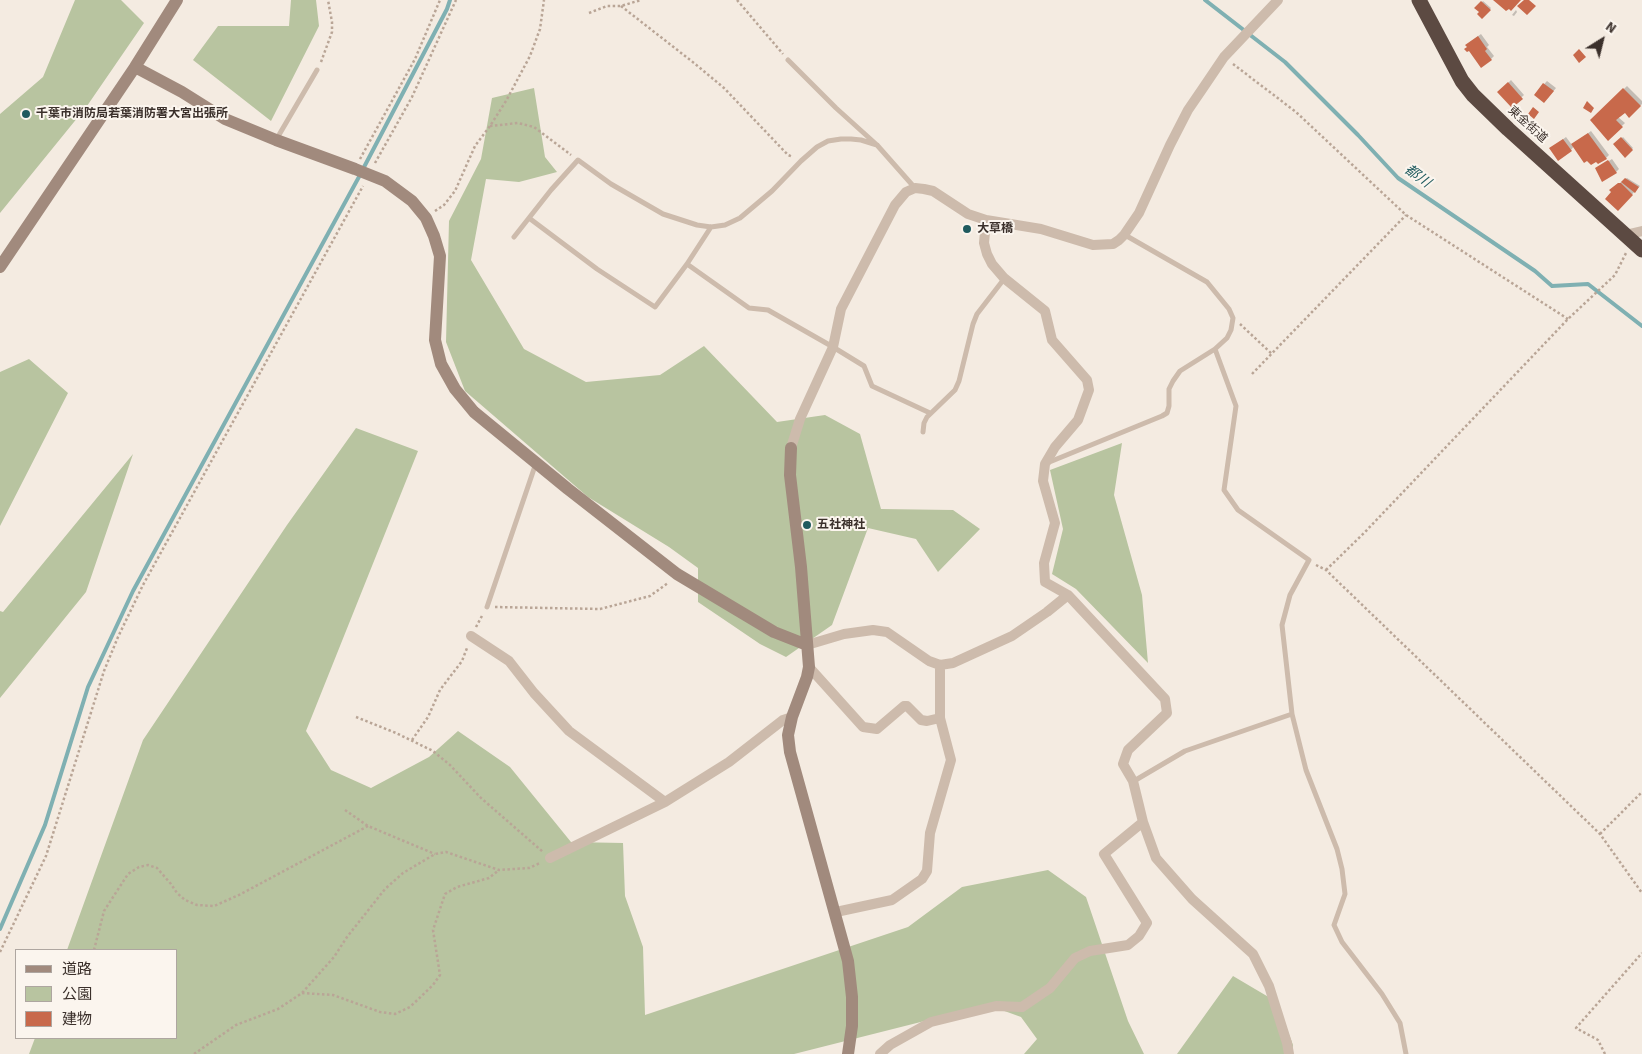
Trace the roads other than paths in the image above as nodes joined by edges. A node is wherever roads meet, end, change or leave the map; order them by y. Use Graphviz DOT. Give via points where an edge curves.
graph roads {
  1 [pos="177,0"];
  2 [pos="1278,0"];
  3 [pos="1419,0"];
  4 [pos="788,60"];
  5 [pos="135,67"];
  6 [pos="317,70"];
  7 [pos="276,140"];
  8 [pos="877,145"];
  9 [pos="915,188"];
  10 [pos="529,218"];
  11 [pos="986,220"];
  12 [pos="711,228"];
  13 [pos="1124,235"];
  14 [pos="514,237"];
  15 [pos="1635,239"];
  16 [pos="687,264"];
  17 [pos="0,267"];
  18 [pos="1004,278"];
  19 [pos="833,347"];
  20 [pos="1215,349"];
  21 [pos="930,413"];
  22 [pos="923,432"];
  23 [pos="791,448"];
  24 [pos="536,462"];
  25 [pos="1044,464"];
  26 [pos="1068,595"];
  27 [pos="487,607"];
  28 [pos="471,636"];
  29 [pos="807,645"];
  30 [pos="940,666"];
  31 [pos="809,667"];
  32 [pos="1292,714"];
  33 [pos="792,718"];
  34 [pos="940,718"];
  35 [pos="1133,782"];
  36 [pos="666,802"];
  37 [pos="1143,822"];
  38 [pos="550,858"];
  39 [pos="836,912"];
  40 [pos="848,1054"];
  41 [pos="880,1054"];
  42 [pos="1289,1054"];
  43 [pos="1406,1054"];
  1 -- 5 [label="street"];
  2 -- 13 [label="street" via="1224,58 1188,110 1139,213"];
  3 -- 15 [label="highway, 東金街道" via="1462,81 1473,95"];
  4 -- 8 [label="lane"];
  5 -- 7 [label="street" via="225,119"];
  5 -- 17 [label="street"];
  6 -- 7 [label="lane"];
  7 -- 24 [label="street" via="385,181 412,201 426,218 440,256 435,340 441,364 455,389 474,412"];
  8 -- 9 [label="lane"];
  8 -- 12 [label="lane" via="850,139 828,141 800,161 740,218"];
  9 -- 11 [label="street" via="933,191 968,214"];
  9 -- 19 [label="street" via="906,192 895,205 841,309"];
  10 -- 12 [label="lane" via="578,160 611,184 663,214"];
  10 -- 14 [label="lane"];
  10 -- 16 [label="lane" via="597,270 655,307"];
  11 -- 13 [label="street" via="1041,229 1094,245 1112,244"];
  11 -- 18 [label="street" via="984,243 987,254"];
  12 -- 16 [label="lane"];
  13 -- 20 [label="lane" via="1208,282 1234,318 1227,338"];
  16 -- 19 [label="lane" via="749,308 768,310"];
  18 -- 21 [label="lane" via="972,324 955,390"];
  18 -- 25 [label="street" via="1045,311 1052,340 1087,380 1089,390 1078,420"];
  19 -- 21 [label="lane" via="864,366 872,386"];
  19 -- 23 [label="street"];
  20 -- 25 [label="lane" via="1180,371 1172,381 1167,413"];
  20 -- 32 [label="lane" via="1236,406 1224,490 1238,510 1309,560 1290,595 1282,625"];
  21 -- 22 [label="lane"];
  23 -- 29 [label="street" via="790,475"];
  24 -- 27 [label="lane"];
  24 -- 29 [label="street" via="678,574 774,632"];
  25 -- 26 [label="street" via="1043,481 1055,523 1044,563 1045,582"];
  26 -- 30 [label="street" via="1012,636"];
  26 -- 35 [label="street" via="1165,699 1166,713 1128,750 1123,764"];
  28 -- 36 [label="street" via="509,661 568,732"];
  29 -- 30 [label="street" via="844,634 873,630 887,632 929,662"];
  29 -- 31 [label="street"];
  30 -- 34 [label="street"];
  31 -- 33 [label="street"];
  31 -- 34 [label="street" via="863,727 877,729 904,706 921,720"];
  32 -- 35 [label="lane" via="1185,751"];
  32 -- 43 [label="lane" via="1306,770 1342,869 1345,894 1334,925 1342,942 1400,1023"];
  33 -- 36 [label="street" via="783,720 729,762"];
  33 -- 39 [label="street" via="788,735 790,752"];
  34 -- 39 [label="street" via="951,760 930,833 927,871 922,879 892,900"];
  35 -- 37 [label="street"];
  36 -- 38 [label="street"];
  37 -- 41 [label="street" via="1104,854 1148,923 1139,936 1128,945 1090,950 1075,958 1050,988 1022,1007 996,1006 931,1022"];
  37 -- 42 [label="street" via="1156,858 1192,899 1254,954 1269,986"];
  39 -- 40 [label="street" via="848,961 852,997"];
}
